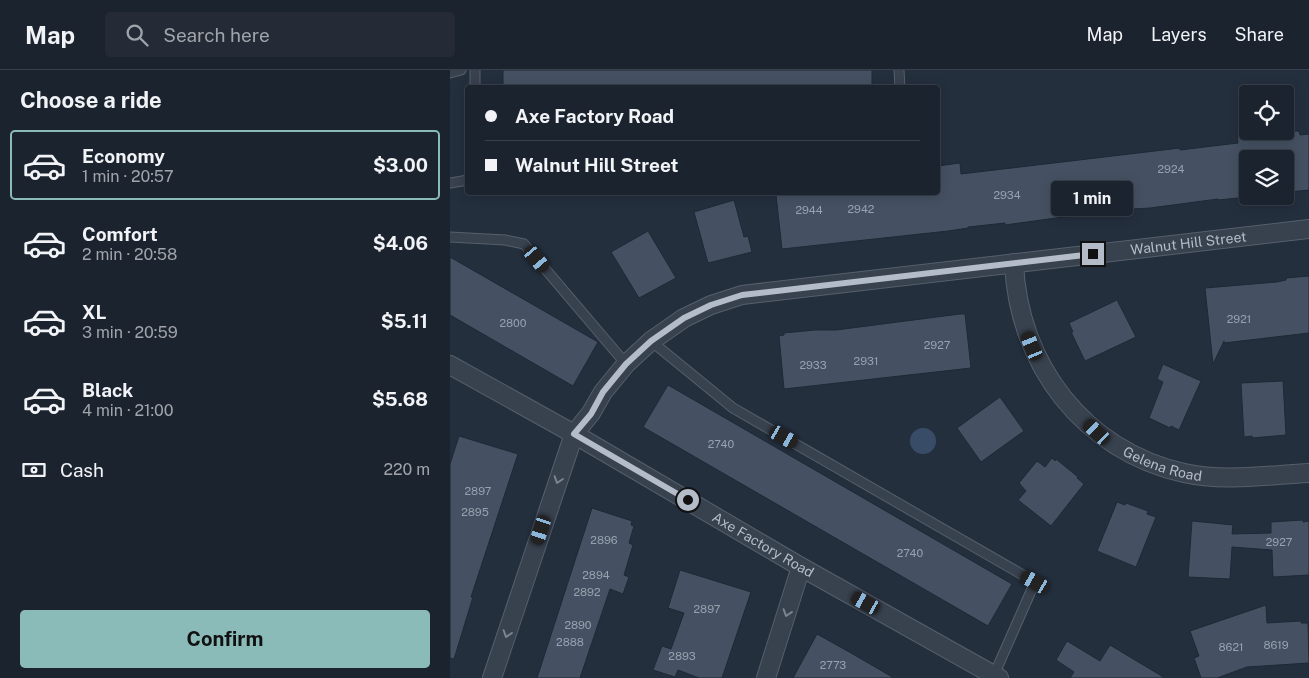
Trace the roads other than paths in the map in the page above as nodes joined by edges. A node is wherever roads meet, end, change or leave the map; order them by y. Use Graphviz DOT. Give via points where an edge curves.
graph roads {
  1 [pos="461,70"];
  2 [pos="475,70"];
  3 [pos="899,70"];
  4 [pos="450,73"];
  5 [pos="475,85"];
  6 [pos="900,85"];
  7 [pos="465,180"];
  8 [pos="450,183"];
  9 [pos="1309,229"];
  10 [pos="450,237"];
  11 [pos="1014,263"];
  12 [pos="651,341"];
  13 [pos="626,364"];
  14 [pos="450,366"];
  15 [pos="574,434"];
  16 [pos="1309,473"];
  17 [pos="801,567"];
  18 [pos="996,676"];
  19 [pos="492,678"];
  20 [pos="766,678"];
  1 -- 4 [label="lane"];
  2 -- 5 [label="lane"];
  3 -- 6 [label="lane"];
  7 -- 8 [label="lane"];
  9 -- 11 [label="street, Walnut Hill Street"];
  10 -- 13 [label="lane" via="524,244"];
  11 -- 12 [label="street, Walnut Hill Street" via="742,295 684,318"];
  11 -- 16 [label="street, Gelena Road" via="1015,288 1025,328 1040,364 1072,409 1097,432 1154,465 1185,473 1213,477"];
  12 -- 13 [label="street, Walnut Hill Street"];
  12 -- 18 [label="lane" via="734,408 1035,582"];
  13 -- 15 [label="street, Walnut Hill Street"];
  14 -- 15 [label="street, Axe Factory Road"];
  15 -- 17 [label="street, Axe Factory Road"];
  15 -- 19 [label="street, Walnut Hill Street, one-way"];
  17 -- 18 [label="street, Axe Factory Road"];
  17 -- 20 [label="street, one-way"];
}
